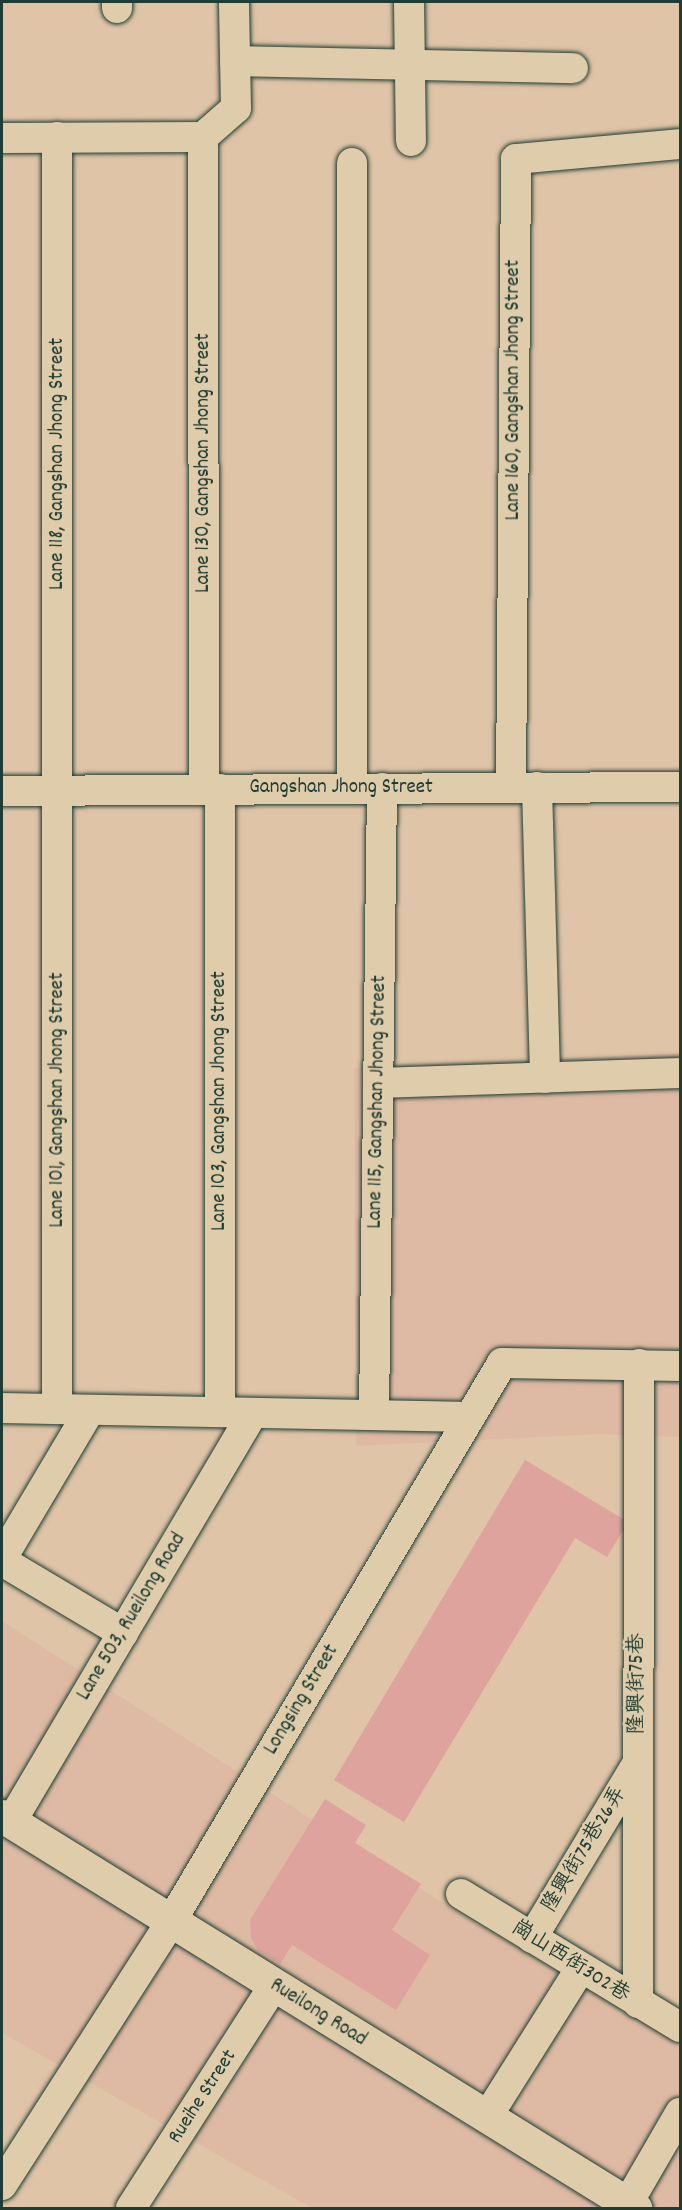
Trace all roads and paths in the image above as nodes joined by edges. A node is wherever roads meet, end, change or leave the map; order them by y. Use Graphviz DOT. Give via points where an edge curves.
graph roads {
  1 [pos="234,2"];
  2 [pos="409,2"];
  3 [pos="235,61"];
  4 [pos="410,65"];
  5 [pos="573,68"];
  6 [pos="57,137"];
  7 [pos="203,137"];
  8 [pos="2,138"];
  9 [pos="411,141"];
  10 [pos="681,144"];
  11 [pos="352,163"];
  12 [pos="524,787"];
  13 [pos="681,787"];
  14 [pos="352,788"];
  15 [pos="382,788"];
  16 [pos="212,789"];
  17 [pos="59,790"];
  18 [pos="2,791"];
  19 [pos="681,1073"];
  20 [pos="545,1077"];
  21 [pos="378,1083"];
  22 [pos="639,1364"];
  23 [pos="681,1366"];
  24 [pos="2,1408"];
  25 [pos="57,1409"];
  26 [pos="90,1410"];
  27 [pos="220,1412"];
  28 [pos="253,1413"];
  29 [pos="374,1415"];
  30 [pos="470,1417"];
  31 [pos="2,1560"];
  32 [pos="123,1633"];
  33 [pos="638,1762"];
  34 [pos="6,1819"];
  35 [pos="461,1894"];
  36 [pos="172,1920"];
  37 [pos="532,1938"];
  38 [pos="581,1968"];
  39 [pos="274,1985"];
  40 [pos="638,2003"];
  41 [pos="681,2027"];
  42 [pos="681,2113"];
  43 [pos="487,2117"];
  44 [pos="2,2185"];
  45 [pos="629,2207"];
  46 [pos="132,2208"];
  1 -- 3 [label="street"];
  2 -- 4 [label="street"];
  3 -- 4 [label="street"];
  3 -- 7 [label="street" via="236,108"];
  4 -- 5 [label="street"];
  4 -- 9 [label="street"];
  6 -- 7 [label="street"];
  6 -- 8 [label="street"];
  6 -- 17 [label="street, Lane 118, Gangshan Jhong Street"];
  7 -- 16 [label="street, Lane 130, Gangshan Jhong Street"];
  10 -- 12 [label="street, Lane 160, Gangshan Jhong Street" via="516,159"];
  11 -- 14 [label="street"];
  12 -- 13 [label="street, Gangshan Jhong Street"];
  12 -- 15 [label="street, Gangshan Jhong Street"];
  12 -- 20 [label="street"];
  14 -- 15 [label="street, Gangshan Jhong Street"];
  14 -- 16 [label="street, Gangshan Jhong Street"];
  15 -- 21 [label="street, Lane 115, Gangshan Jhong Street"];
  16 -- 17 [label="street, Gangshan Jhong Street"];
  16 -- 27 [label="street, Lane 103, Gangshan Jhong Street"];
  17 -- 18 [label="street, Gangshan Jhong Street"];
  17 -- 25 [label="street, Lane 101, Gangshan Jhong Street"];
  19 -- 20 [label="street"];
  20 -- 21 [label="street"];
  21 -- 29 [label="street, Lane 115, Gangshan Jhong Street"];
  22 -- 23 [label="street, Longsing Street"];
  22 -- 30 [label="street, Longsing Street" via="502,1363"];
  22 -- 33 [label="street, 隆興街75巷"];
  24 -- 25 [label="street"];
  25 -- 26 [label="street"];
  26 -- 27 [label="street"];
  26 -- 31 [label="street"];
  27 -- 28 [label="street"];
  28 -- 29 [label="street"];
  28 -- 32 [label="street, Lane 503, Rueilong Road"];
  29 -- 30 [label="street"];
  30 -- 36 [label="street, Longsing Street"];
  31 -- 32 [label="street"];
  32 -- 34 [label="street, Lane 503, Rueilong Road"];
  33 -- 37 [label="street, 隆興街75巷26弄"];
  33 -- 40 [label="street, 隆興街75巷"];
  34 -- 36 [label="street, Rueilong Road"];
  35 -- 37 [label="street, 崗山西街302巷"];
  36 -- 39 [label="street, Rueilong Road"];
  36 -- 44 [label="street, Longsing Street"];
  37 -- 38 [label="street, 崗山西街302巷"];
  38 -- 40 [label="street, 崗山西街302巷"];
  38 -- 43 [label="street"];
  39 -- 43 [label="street, Rueilong Road"];
  39 -- 46 [label="street, Rueihe Street"];
  40 -- 41 [label="street, 崗山西街302巷"];
  42 -- 45 [label="street"];
  43 -- 45 [label="street, Rueilong Road"];
}
